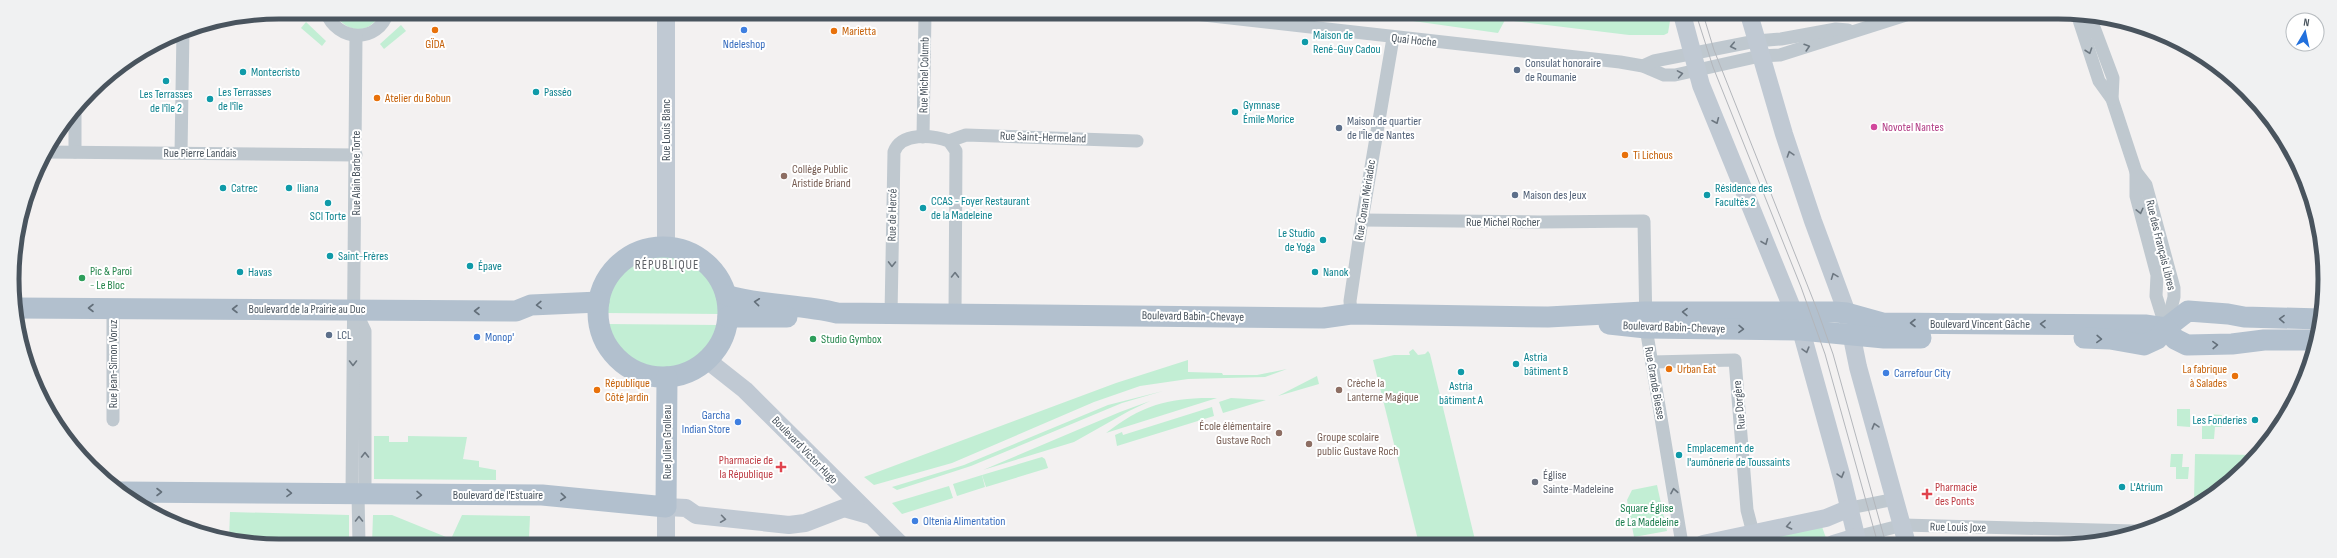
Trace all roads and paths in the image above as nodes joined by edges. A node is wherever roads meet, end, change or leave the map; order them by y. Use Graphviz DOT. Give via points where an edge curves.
graph roads {
  1 [pos="331,19"];
  2 [pos="385,19"];
  3 [pos="666,19"];
  4 [pos="925,19"];
  5 [pos="1236,19"];
  6 [pos="1683,19"];
  7 [pos="1750,19"];
  8 [pos="1892,19"];
  9 [pos="2079,20"];
  10 [pos="2092,21"];
  11 [pos="356,36"];
  12 [pos="183,38"];
  13 [pos="1393,38"];
  14 [pos="1758,48"];
  15 [pos="1694,62"];
  16 [pos="1643,66"];
  17 [pos="2112,99"];
  18 [pos="75,119"];
  19 [pos="923,137"];
  20 [pos="949,140"];
  21 [pos="1137,140"];
  22 [pos="52,152"];
  23 [pos="75,152"];
  24 [pos="181,153"];
  25 [pos="356,154"];
  26 [pos="1362,220"];
  27 [pos="1644,220"];
  28 [pos="666,247"];
  29 [pos="726,295"];
  30 [pos="599,302"];
  31 [pos="21,308"];
  32 [pos="113,308"];
  33 [pos="355,310"];
  34 [pos="837,313"];
  35 [pos="1847,313"];
  36 [pos="891,314"];
  37 [pos="955,314"];
  38 [pos="1351,314"];
  39 [pos="728,317"];
  40 [pos="2315,319"];
  41 [pos="1645,320"];
  42 [pos="1798,321"];
  43 [pos="2166,328"];
  44 [pos="1852,336"];
  45 [pos="2310,340"];
  46 [pos="707,360"];
  47 [pos="1652,362"];
  48 [pos="667,377"];
  49 [pos="113,420"];
  50 [pos="131,492"];
  51 [pos="359,494"];
  52 [pos="1895,499"];
  53 [pos="666,507"];
  54 [pos="1850,508"];
  55 [pos="870,515"];
  56 [pos="1902,525"];
  57 [pos="2122,531"];
  58 [pos="1753,533"];
  59 [pos="359,539"];
  60 [pos="666,539"];
  61 [pos="895,539"];
  62 [pos="1681,539"];
  63 [pos="1726,539"];
  64 [pos="1857,539"];
  65 [pos="1860,539"];
  66 [pos="1906,539"];
  1 -- 11 [label="street" via="337,29"];
  2 -- 11 [label="street" via="376,30"];
  3 -- 28 [label="main road, Rue Louis Blanc"];
  4 -- 19 [label="street, Rue Michel Columb"];
  5 -- 13 [label="street, Quai Hoche"];
  6 -- 15 [label="main road"];
  7 -- 14 [label="main road"];
  8 -- 14 [label="street" via="1786,53"];
  9 -- 17 [label="street, Rue des Français Libres, one-way" via="2099,81"];
  10 -- 17 [label="street, Rue des Français Libres" via="2113,78"];
  11 -- 25 [label="street, Rue Alain Barbe Torte"];
  12 -- 24 [label="street"];
  13 -- 16 [label="street, Quai Hoche"];
  13 -- 26 [label="street, Rue Conan Mériadec"];
  14 -- 15 [label="street"];
  35 -- 14 [label="main road, one-way" via="1810,214"];
  15 -- 16 [label="street" via="1654,61"];
  16 -- 15 [label="street, one-way" via="1664,75"];
  15 -- 42 [label="main road, one-way"];
  17 -- 43 [label="street, Rue des Français Libres" via="2136,172 2146,185 2174,288"];
  18 -- 23 [label="street"];
  19 -- 20 [label="street, Rue Saint-Hermeland"];
  19 -- 36 [label="street, Rue de Hercé, one-way" via="902,141 894,152"];
  20 -- 21 [label="street, Rue Saint-Hermeland" via="966,135"];
  37 -- 20 [label="street, one-way" via="957,168 956,151"];
  22 -- 23 [label="street, Rue Pierre Landais"];
  23 -- 24 [label="street, Rue Pierre Landais"];
  24 -- 25 [label="street, Rue Pierre Landais"];
  25 -- 33 [label="street, Rue Alain Barbe Torte"];
  26 -- 27 [label="street, Rue Michel Rocher"];
  26 -- 38 [label="street, Rue Conan Mériadec" via="1350,300"];
  27 -- 41 [label="street, Rue Grande Biesse"];
  28 -- 29 [label="main road" via="682,250 697,257 713,271"];
  28 -- 30 [label="main road" via="640,251 618,265 603,286"];
  34 -- 29 [label="main road, Boulevard Babin-Chevaye, one-way" via="799,305 753,302"];
  29 -- 39 [label="main road"];
  30 -- 33 [label="main road, Boulevard de la Prairie au Duc, one-way" via="531,305 516,311"];
  30 -- 48 [label="main road" via="598,323 613,354 621,362 641,373"];
  32 -- 31 [label="main road, Boulevard de la Prairie au Duc, one-way"];
  33 -- 32 [label="main road, Boulevard de la Prairie au Duc, one-way"];
  32 -- 49 [label="street, Rue Jean-Simon Voruz"];
  33 -- 51 [label="street, Rue Alain Barbe Torte" via="353,332"];
  34 -- 36 [label="main road, Boulevard Babin-Chevaye"];
  34 -- 39 [label="main road, Boulevard Babin-Chevaye" via="824,316"];
  35 -- 42 [label="main road, Boulevard Vincent Gâche"];
  43 -- 35 [label="main road, Boulevard Vincent Gâche, one-way" via="2145,325 1883,323"];
  35 -- 44 [label="main road"];
  36 -- 37 [label="main road, Boulevard Babin-Chevaye"];
  37 -- 38 [label="main road, Boulevard Babin-Chevaye" via="1323,318"];
  38 -- 41 [label="main road, Boulevard Babin-Chevaye"];
  39 -- 46 [label="main road" via="722,339"];
  40 -- 43 [label="main road, Boulevard Vincent Gâche, one-way" via="2244,317 2188,311"];
  41 -- 42 [label="main road, Boulevard Babin-Chevaye"];
  41 -- 47 [label="street, Rue Grande Biesse"];
  42 -- 44 [label="main road, Boulevard Vincent Gâche"];
  42 -- 54 [label="main road, one-way"];
  44 -- 43 [label="main road, Boulevard Vincent Gâche, one-way" via="2081,338 2110,339 2144,345 2157,339"];
  43 -- 45 [label="main road, one-way" via="2175,339 2187,345"];
  52 -- 44 [label="main road, one-way" via="1858,367"];
  46 -- 48 [label="main road" via="687,372"];
  46 -- 55 [label="main road, Boulevard Victor Hugo" via="734,380"];
  47 -- 58 [label="street, Rue Dorgère" via="1735,360 1747,510"];
  62 -- 47 [label="street, Rue Grande Biesse, one-way"];
  48 -- 53 [label="main road, Rue Julien Grolleau"];
  50 -- 51 [label="main road, Boulevard de l'Estuaire, one-way"];
  51 -- 53 [label="main road, Boulevard de l'Estuaire, one-way" via="542,495"];
  59 -- 51 [label="street, Rue Alain Barbe Torte, one-way"];
  52 -- 54 [label="street"];
  52 -- 56 [label="main road"];
  53 -- 55 [label="main road, Boulevard de l'Estuaire, one-way" via="686,508 696,515 782,525 805,522 844,508"];
  53 -- 60 [label="main road"];
  54 -- 58 [label="main road, one-way" via="1826,518"];
  54 -- 64 [label="main road"];
  55 -- 61 [label="main road, Boulevard Victor Hugo"];
  56 -- 57 [label="street, Rue Louis Joxe"];
  56 -- 65 [label="street, Rue Louis Joxe"];
  56 -- 66 [label="main road"];
  58 -- 63 [label="main road"];
}
